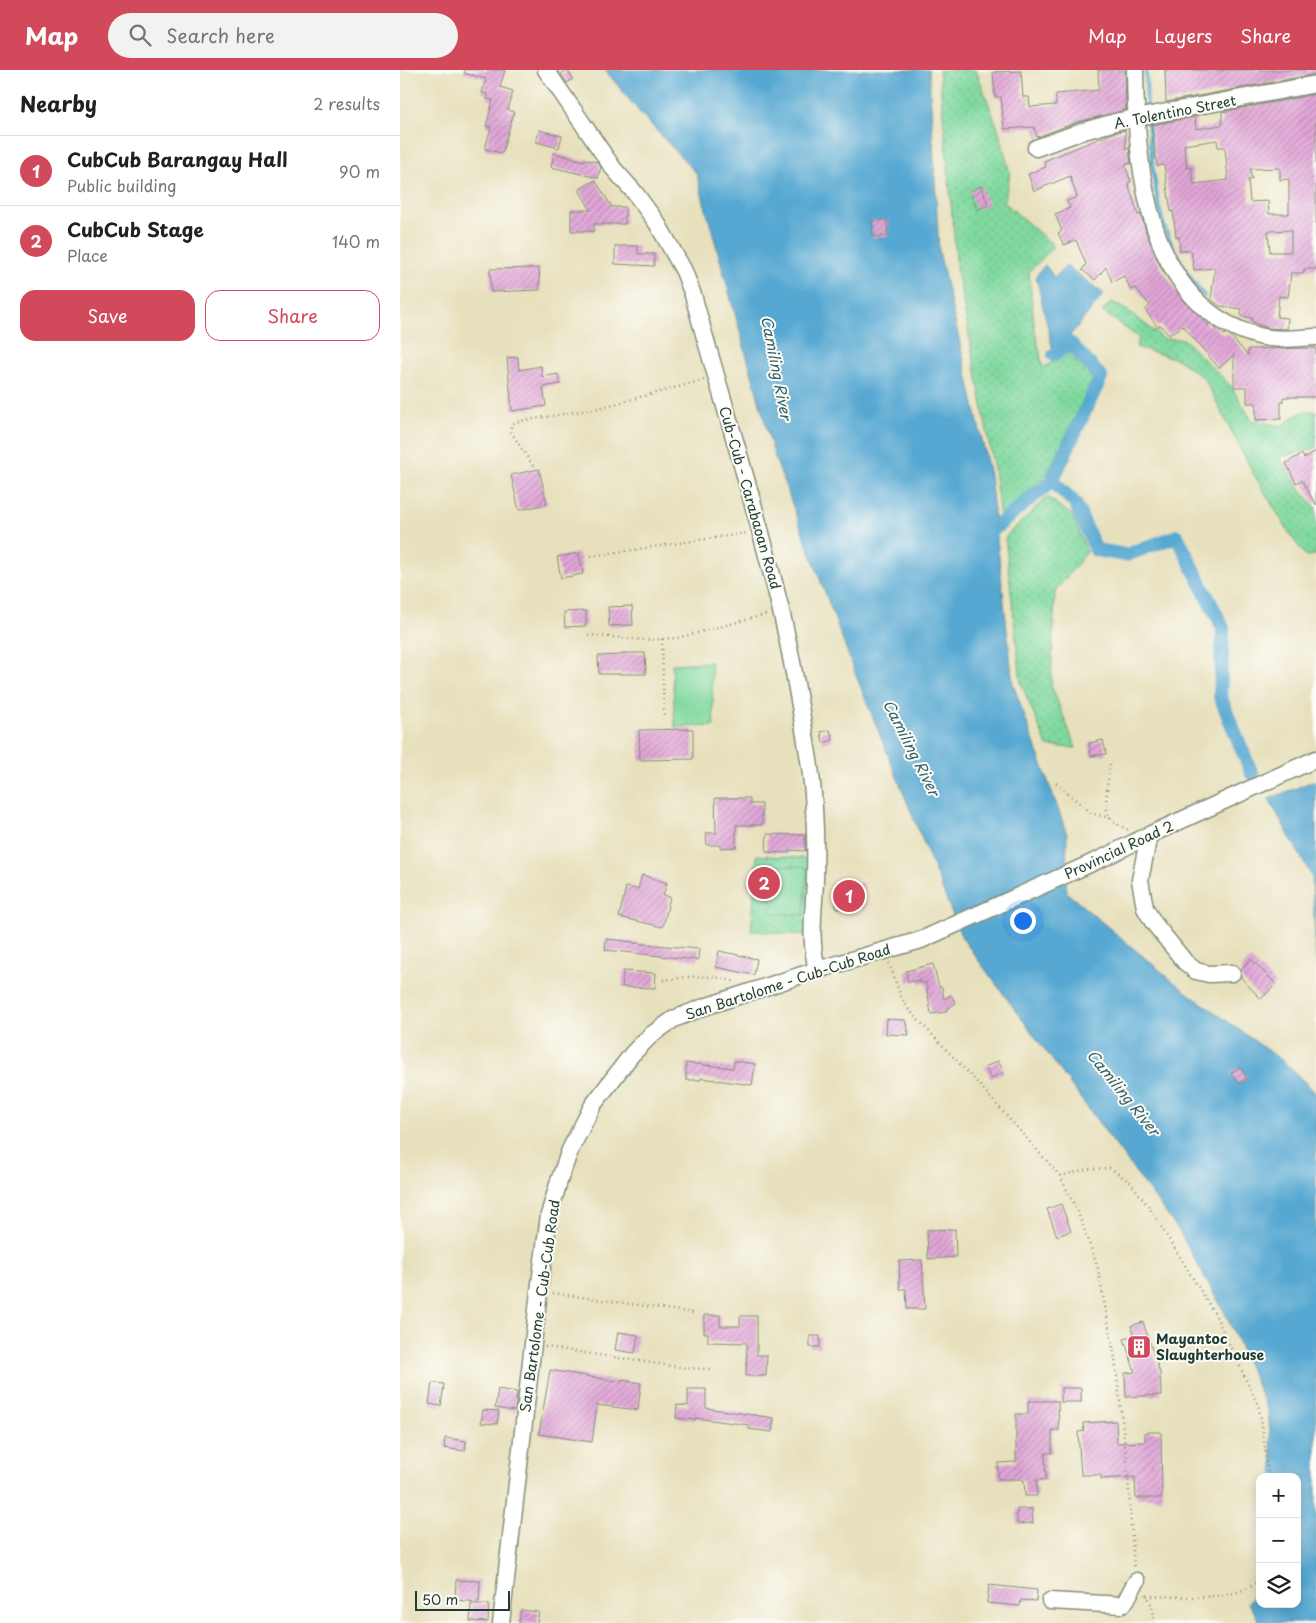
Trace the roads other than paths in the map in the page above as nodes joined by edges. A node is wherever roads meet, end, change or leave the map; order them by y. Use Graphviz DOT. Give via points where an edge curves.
graph roads {
  1 [pos="546,70"];
  2 [pos="1135,70"];
  3 [pos="1316,84"];
  4 [pos="1135,118"];
  5 [pos="1036,148"];
  6 [pos="1316,337"];
  7 [pos="1316,759"];
  8 [pos="1147,836"];
  9 [pos="921,940"];
  10 [pos="817,970"];
  11 [pos="1232,973"];
  12 [pos="1136,1581"];
  13 [pos="1050,1602"];
  14 [pos="501,1623"];
  1 -- 10 [label="street, Cub-Cub - Carabaoan Road" via="613,168 657,223 684,271 693,295 782,612 801,712 813,792 816,864 812,951"];
  2 -- 4 [label="street"];
  3 -- 4 [label="street, A. Tolentino Street"];
  4 -- 5 [label="street, A. Tolentino Street" via="1080,132"];
  4 -- 6 [label="street" via="1150,215 1169,261 1189,292 1222,321 1248,333 1274,338"];
  7 -- 8 [label="street, Provincial Road 2"];
  8 -- 9 [label="street, Provincial Road 2"];
  8 -- 11 [label="street" via="1140,880 1145,908 1153,922 1196,971"];
  9 -- 10 [label="street, San Bartolome - Cub-Cub Road"];
  10 -- 14 [label="street, San Bartolome - Cub-Cub Road" via="704,1007 674,1019 651,1035 632,1054 593,1105 570,1150 549,1216"];
  12 -- 13 [label="street" via="1122,1606"];
}
